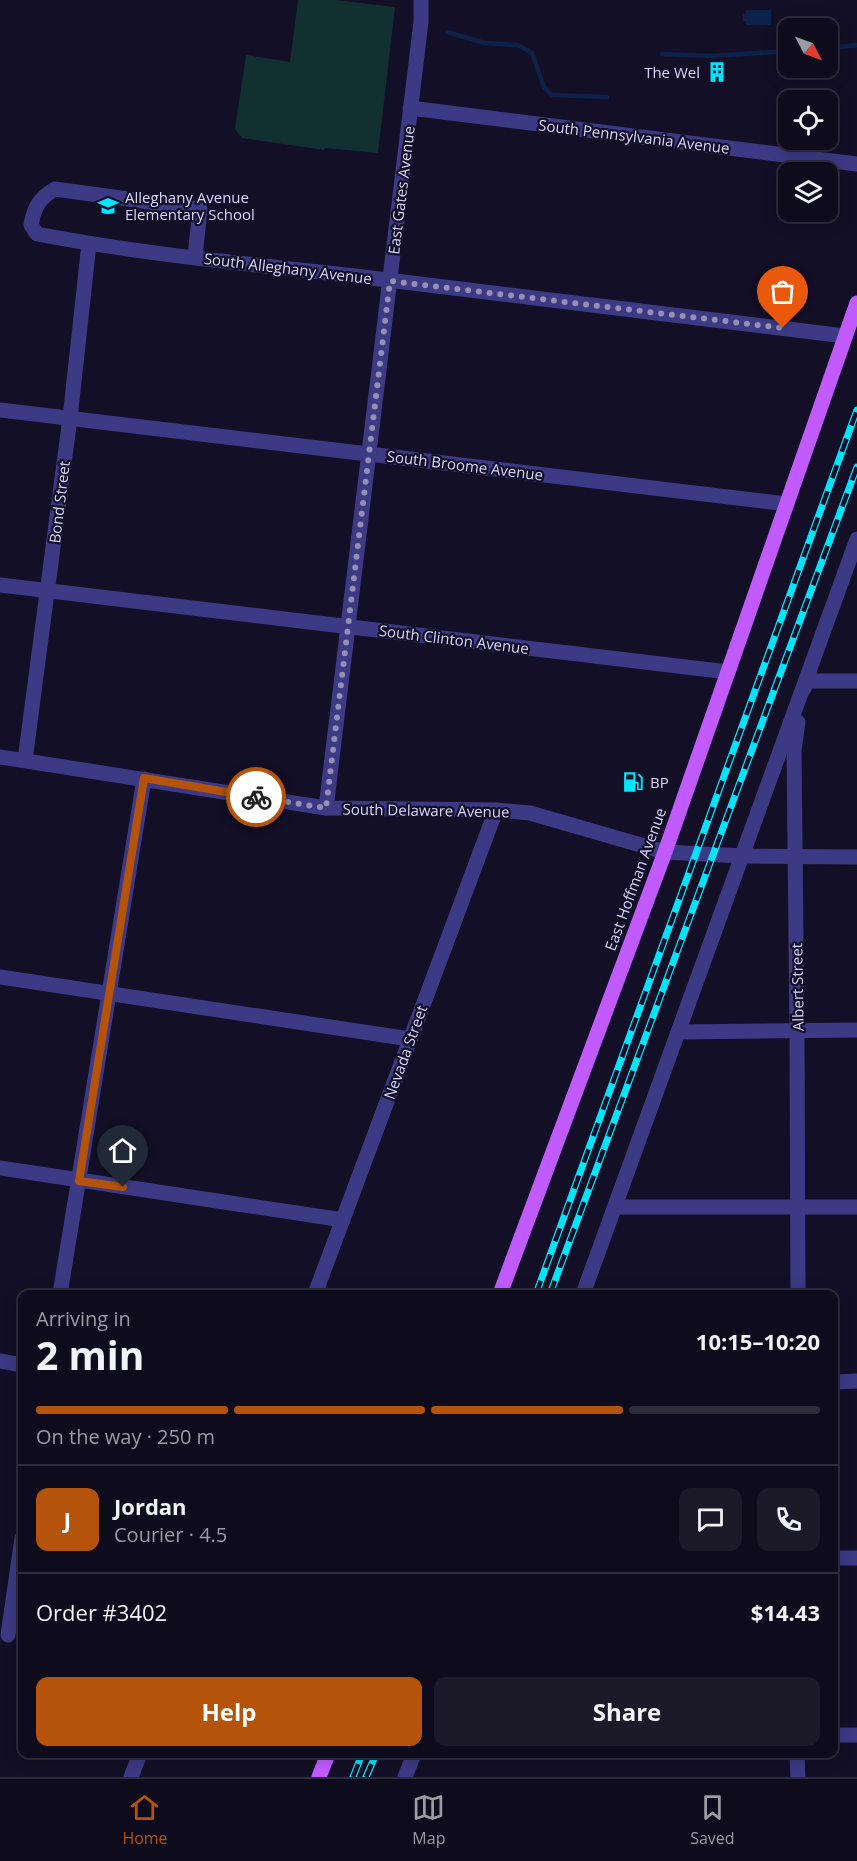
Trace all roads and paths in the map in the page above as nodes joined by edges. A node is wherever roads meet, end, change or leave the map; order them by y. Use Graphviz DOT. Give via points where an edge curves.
graph roads {
  1 [pos="421,0"];
  2 [pos="410,108"];
  3 [pos="857,164"];
  4 [pos="89,244"];
  5 [pos="195,257"];
  6 [pos="390,281"];
  7 [pos="857,303"];
  8 [pos="845,336"];
  9 [pos="0,410"];
  10 [pos="70,418"];
  11 [pos="370,453"];
  12 [pos="787,504"];
  13 [pos="857,539"];
  14 [pos="0,585"];
  15 [pos="48,591"];
  16 [pos="349,626"];
  17 [pos="728,672"];
  18 [pos="806,681"];
  19 [pos="857,681"];
  20 [pos="0,757"];
  21 [pos="25,760"];
  22 [pos="144,778"];
  23 [pos="326,808"];
  24 [pos="496,810"];
  25 [pos="665,852"];
  26 [pos="743,856"];
  27 [pos="795,857"];
  28 [pos="857,857"];
  29 [pos="0,977"];
  30 [pos="109,995"];
  31 [pos="857,1030"];
  32 [pos="797,1031"];
  33 [pos="678,1032"];
  34 [pos="410,1039"];
  35 [pos="0,1168"];
  36 [pos="79,1181"];
  37 [pos="797,1207"];
  38 [pos="857,1207"];
  39 [pos="615,1208"];
  40 [pos="343,1220"];
  41 [pos="61,1290"];
  42 [pos="317,1290"];
  43 [pos="501,1290"];
  44 [pos="584,1290"];
  45 [pos="798,1290"];
  46 [pos="0,1361"];
  47 [pos="18,1364"];
  48 [pos="838,1382"];
  49 [pos="857,1382"];
  50 [pos="838,1558"];
  51 [pos="857,1558"];
  52 [pos="18,1571"];
  53 [pos="10,1635"];
  54 [pos="838,1735"];
  55 [pos="857,1735"];
  56 [pos="138,1758"];
  57 [pos="326,1758"];
  58 [pos="412,1758"];
  59 [pos="797,1758"];
  60 [pos="131,1777"];
  61 [pos="319,1777"];
  62 [pos="405,1777"];
  63 [pos="798,1777"];
  1 -- 2 [label="street, East Gates Avenue"];
  2 -- 3 [label="street, South Pennsylvania Avenue"];
  2 -- 6 [label="street, East Gates Avenue"];
  4 -- 5 [label="street, South Alleghany Avenue"];
  4 -- 5 [label="street, South Alleghany Avenue" via="33,231 32,217 43,196 55,189 200,209"];
  4 -- 10 [label="street, Bond Street"];
  5 -- 6 [label="street, South Alleghany Avenue"];
  6 -- 8 [label="street, South Alleghany Avenue"];
  6 -- 11 [label="street, East Gates Avenue"];
  7 -- 8 [label="main road, East Hoffman Avenue"];
  8 -- 12 [label="main road, East Hoffman Avenue"];
  9 -- 10 [label="street, South Broome Avenue"];
  10 -- 11 [label="street, South Broome Avenue"];
  10 -- 15 [label="street, Bond Street"];
  11 -- 12 [label="street, South Broome Avenue"];
  11 -- 16 [label="street, East Gates Avenue"];
  12 -- 17 [label="main road, East Hoffman Avenue"];
  13 -- 18 [label="street"];
  14 -- 15 [label="street, South Clinton Avenue"];
  15 -- 16 [label="street, South Clinton Avenue"];
  15 -- 21 [label="street, Bond Street"];
  16 -- 17 [label="street, South Clinton Avenue"];
  16 -- 23 [label="street, East Gates Avenue"];
  17 -- 25 [label="main road, East Hoffman Avenue"];
  18 -- 19 [label="street"];
  18 -- 26 [label="street"];
  18 -- 27 [label="street, Albert Street" via="794,750"];
  20 -- 21 [label="street, South Delaware Avenue"];
  21 -- 22 [label="street, South Delaware Avenue"];
  22 -- 23 [label="street, South Delaware Avenue"];
  22 -- 30 [label="street"];
  23 -- 24 [label="street, South Delaware Avenue"];
  24 -- 25 [label="street, South Delaware Avenue" via="530,813"];
  24 -- 34 [label="street, Nevada Street"];
  25 -- 26 [label="street, South Delaware Avenue"];
  25 -- 43 [label="main road, East Hoffman Avenue"];
  26 -- 27 [label="street, South Delaware Avenue"];
  26 -- 33 [label="street"];
  27 -- 28 [label="street, South Delaware Avenue"];
  27 -- 32 [label="street, Albert Street"];
  29 -- 30 [label="street"];
  30 -- 34 [label="street"];
  30 -- 36 [label="street"];
  31 -- 32 [label="street"];
  32 -- 33 [label="street"];
  32 -- 37 [label="street, Albert Street"];
  33 -- 39 [label="street"];
  34 -- 40 [label="street, Nevada Street"];
  35 -- 36 [label="street"];
  36 -- 40 [label="street"];
  36 -- 41 [label="street"];
  37 -- 38 [label="street"];
  37 -- 39 [label="street"];
  37 -- 45 [label="street, Albert Street"];
  39 -- 44 [label="street"];
  40 -- 42 [label="street, Nevada Street"];
  46 -- 47 [label="street"];
  48 -- 49 [label="street"];
  50 -- 51 [label="street"];
  52 -- 53 [label="street"];
  54 -- 55 [label="street"];
  56 -- 60 [label="street"];
  57 -- 61 [label="main road"];
  58 -- 62 [label="street"];
  59 -- 63 [label="street"];
}
